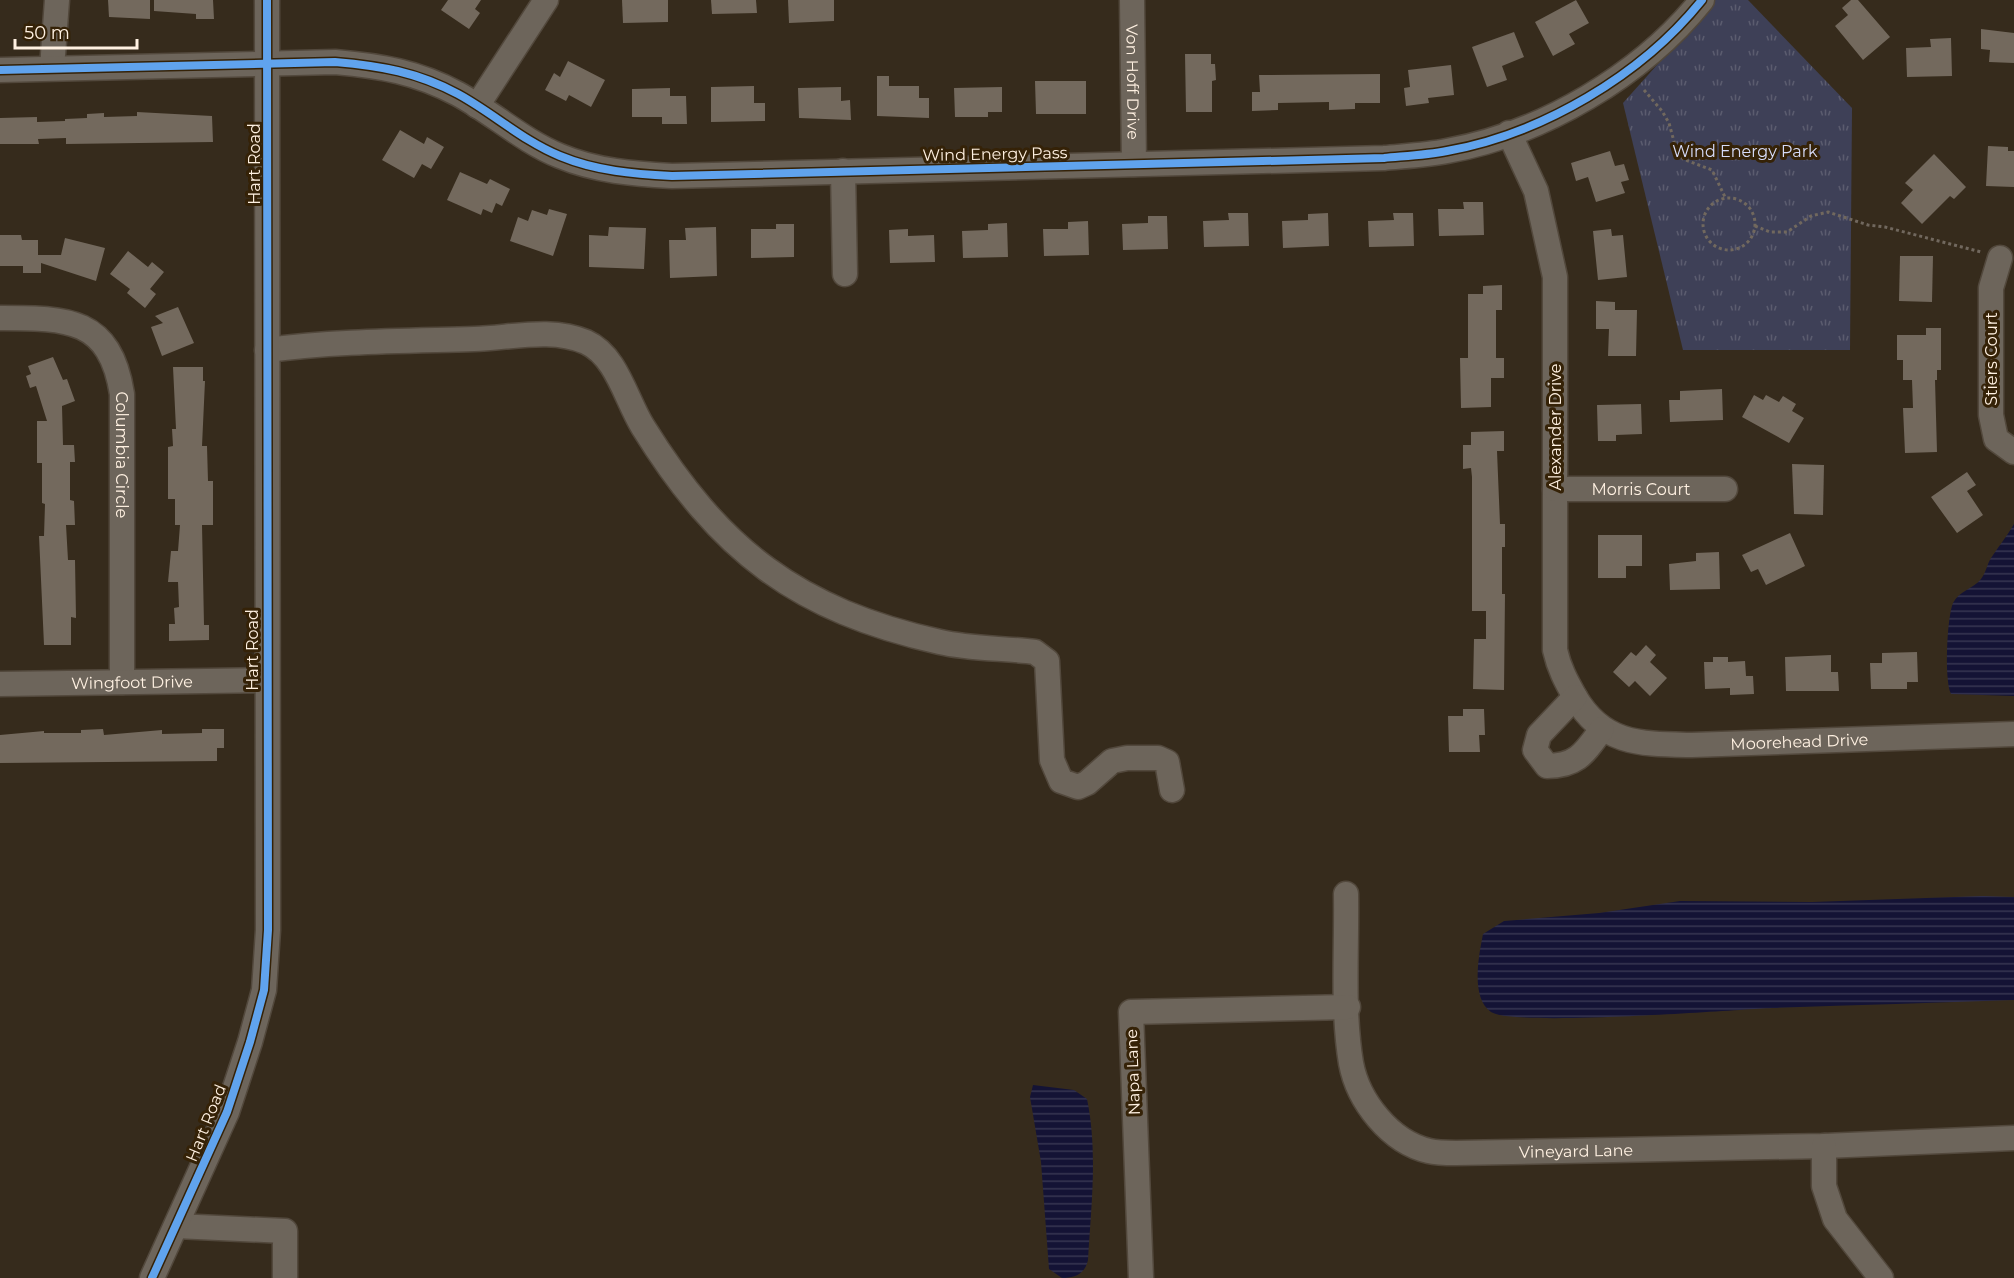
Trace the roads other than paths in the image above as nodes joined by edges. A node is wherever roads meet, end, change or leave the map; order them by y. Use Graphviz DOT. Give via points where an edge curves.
graph roads {
  1 [pos="57,0"];
  2 [pos="267,0"];
  3 [pos="546,0"];
  4 [pos="1132,0"];
  5 [pos="1702,0"];
  6 [pos="267,64"];
  7 [pos="52,68"];
  8 [pos="0,70"];
  9 [pos="477,106"];
  10 [pos="1509,133"];
  11 [pos="1134,164"];
  12 [pos="843,171"];
  13 [pos="2001,258"];
  14 [pos="845,274"];
  15 [pos="0,318"];
  16 [pos="267,350"];
  17 [pos="2014,452"];
  18 [pos="1555,489"];
  19 [pos="1725,489"];
  20 [pos="266,680"];
  21 [pos="122,682"];
  22 [pos="0,684"];
  23 [pos="1575,697"];
  24 [pos="1595,724"];
  25 [pos="2014,734"];
  26 [pos="1172,790"];
  27 [pos="1346,894"];
  28 [pos="1348,1007"];
  29 [pos="2014,1138"];
  30 [pos="1824,1146"];
  31 [pos="176,1226"];
  32 [pos="152,1278"];
  33 [pos="285,1278"];
  34 [pos="1141,1278"];
  35 [pos="1881,1278"];
  1 -- 7 [label="street"];
  2 -- 6 [label="street, Hart Road"];
  3 -- 9 [label="street"];
  4 -- 11 [label="street, Von Hoff Drive"];
  5 -- 10 [label="street, Wind Energy Pass" via="1672,33 1614,79 1575,103"];
  6 -- 7 [label="street, Wind Energy Pass"];
  6 -- 9 [label="street, Wind Energy Pass" via="335,62 382,66 427,79"];
  6 -- 16 [label="street, Hart Road"];
  7 -- 8 [label="street, Wind Energy Pass"];
  9 -- 12 [label="street, Wind Energy Pass" via="560,156 615,173 672,176"];
  10 -- 11 [label="street, Wind Energy Pass" via="1448,151 1384,158"];
  10 -- 18 [label="street, Alexander Drive" via="1536,191 1555,277"];
  11 -- 12 [label="street, Wind Energy Pass"];
  12 -- 14 [label="street"];
  13 -- 17 [label="street, Stiers Court" via="1991,288 1991,415 1996,439"];
  15 -- 21 [label="street, Columbia Circle" via="58,319 78,325 94,334 108,350 118,371 122,406"];
  16 -- 20 [label="street, Hart Road"];
  16 -- 26 [label="street" via="526,334 567,336 588,343 607,358 642,426 695,504 756,564 812,600 879,626 942,643 1042,655 1047,661 1052,760 1060,781 1078,787 1112,761 1158,758 1167,762"];
  18 -- 19 [label="street, Morris Court"];
  18 -- 23 [label="street, Alexander Drive" via="1555,650 1559,669"];
  20 -- 21 [label="street, Wingfoot Drive"];
  20 -- 31 [label="street, Hart Road" via="268,930 264,990 227,1112"];
  21 -- 22 [label="street, Wingfoot Drive"];
  23 -- 24 [label="street, Alexander Drive"];
  23 -- 24 [label="street" via="1539,735 1535,750 1547,766 1562,766 1581,757"];
  24 -- 25 [label="street, Moorehead Drive" via="1637,743 1692,746"];
  27 -- 28 [label="street, Vineyard Lane"];
  28 -- 30 [label="street, Vineyard Lane" via="1352,1064 1366,1102 1388,1128 1429,1152"];
  28 -- 34 [label="street, Napa Lane" via="1131,1012"];
  29 -- 30 [label="street, Vineyard Lane"];
  30 -- 35 [label="street" via="1824,1186 1835,1219"];
  31 -- 32 [label="street, Hart Road"];
  31 -- 33 [label="street" via="285,1231"];
}
